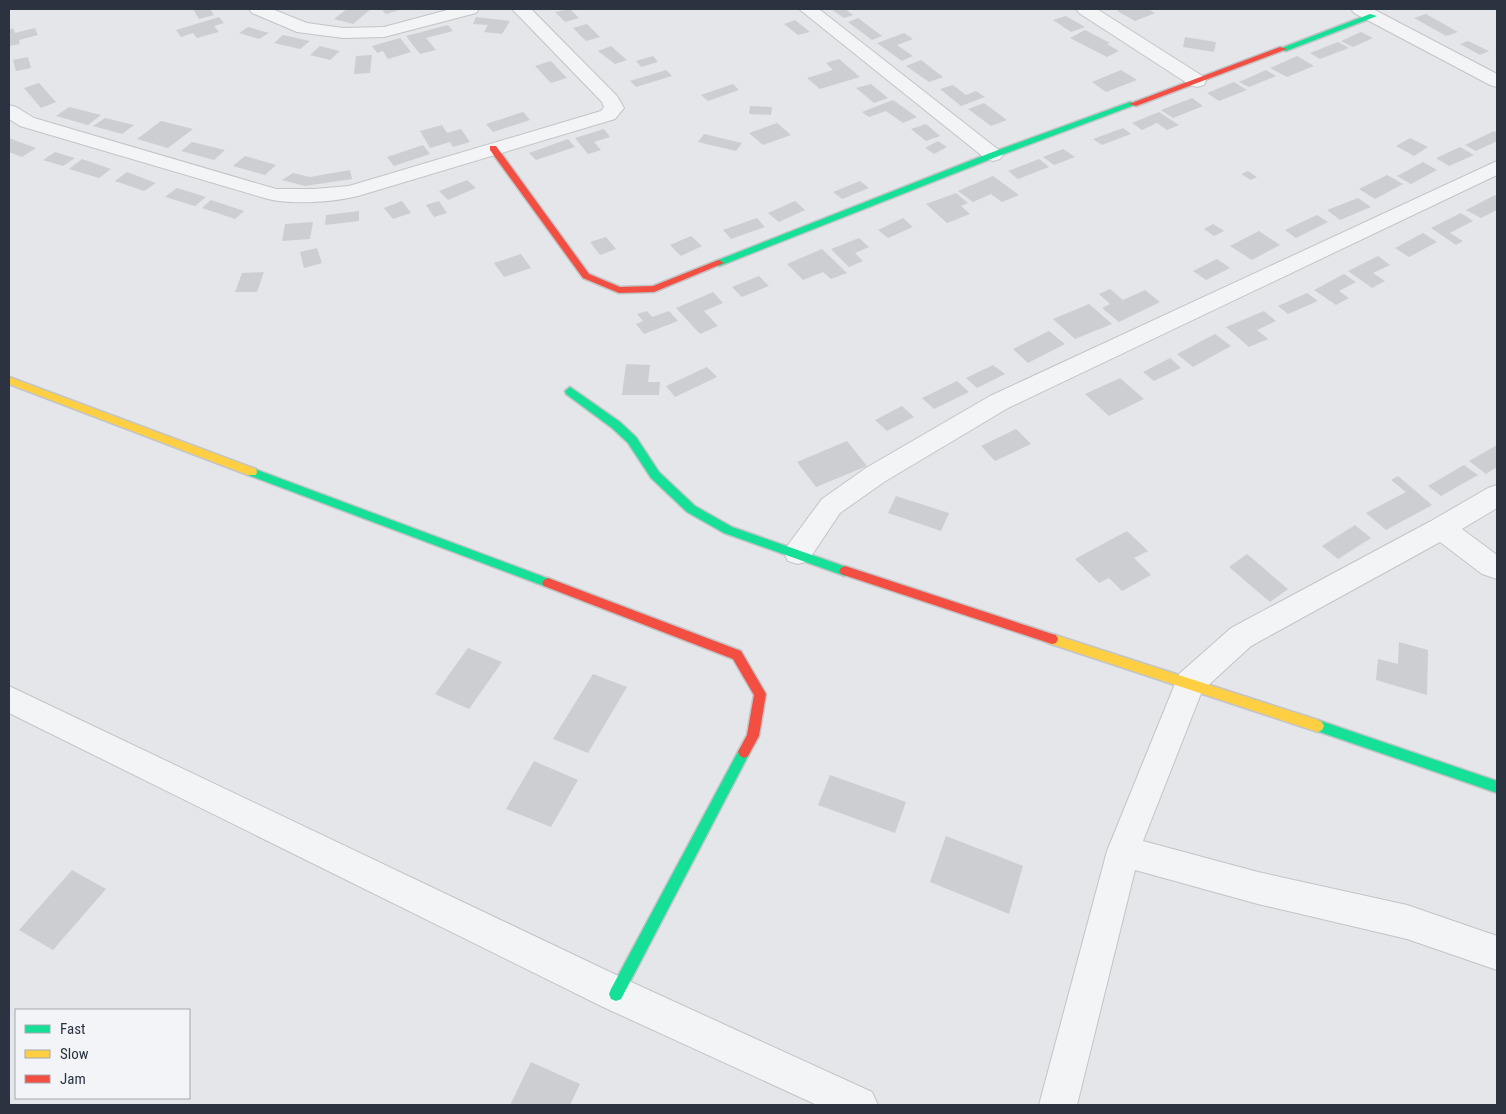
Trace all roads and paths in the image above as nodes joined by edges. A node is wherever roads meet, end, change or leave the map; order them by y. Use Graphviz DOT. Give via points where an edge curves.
graph roads {
  1 [pos="258,9"];
  2 [pos="470,9"];
  3 [pos="521,9"];
  4 [pos="808,9"];
  5 [pos="1086,9"];
  6 [pos="1366,12"];
  7 [pos="1197,81"];
  8 [pos="1497,81"];
  9 [pos="9,111"];
  10 [pos="493,148"];
  11 [pos="993,155"];
  12 [pos="1497,167"];
  13 [pos="9,380"];
  14 [pos="570,391"];
  15 [pos="1497,495"];
  16 [pos="1441,528"];
  17 [pos="798,553"];
  18 [pos="1497,568"];
  19 [pos="1190,683"];
  20 [pos="9,699"];
  21 [pos="1497,787"];
  22 [pos="1122,851"];
  23 [pos="1497,953"];
  24 [pos="616,994"];
  25 [pos="859,1105"];
  26 [pos="1058,1105"];
  1 -- 2 [label="street" via="303,28 343,32 384,32"];
  3 -- 10 [label="street" via="610,100 614,108 608,115"];
  4 -- 11 [label="street"];
  5 -- 7 [label="street"];
  6 -- 7 [label="street"];
  6 -- 8 [label="street"];
  7 -- 11 [label="street"];
  9 -- 10 [label="street" via="27,122 275,195 351,192"];
  10 -- 11 [label="street" via="586,276 619,290 654,289"];
  12 -- 17 [label="street" via="999,402 875,475 831,506"];
  13 -- 24 [label="street" via="737,655 760,694 753,736"];
  14 -- 17 [label="street" via="616,424 632,440 655,475 691,509 728,530"];
  15 -- 16 [label="street"];
  16 -- 18 [label="street"];
  16 -- 19 [label="street" via="1241,637"];
  17 -- 19 [label="street" via="864,578"];
  19 -- 21 [label="street"];
  19 -- 22 [label="street"];
  20 -- 24 [label="street"];
  22 -- 23 [label="street" via="1258,888 1407,922"];
  22 -- 26 [label="street"];
  24 -- 25 [label="street"];
}
